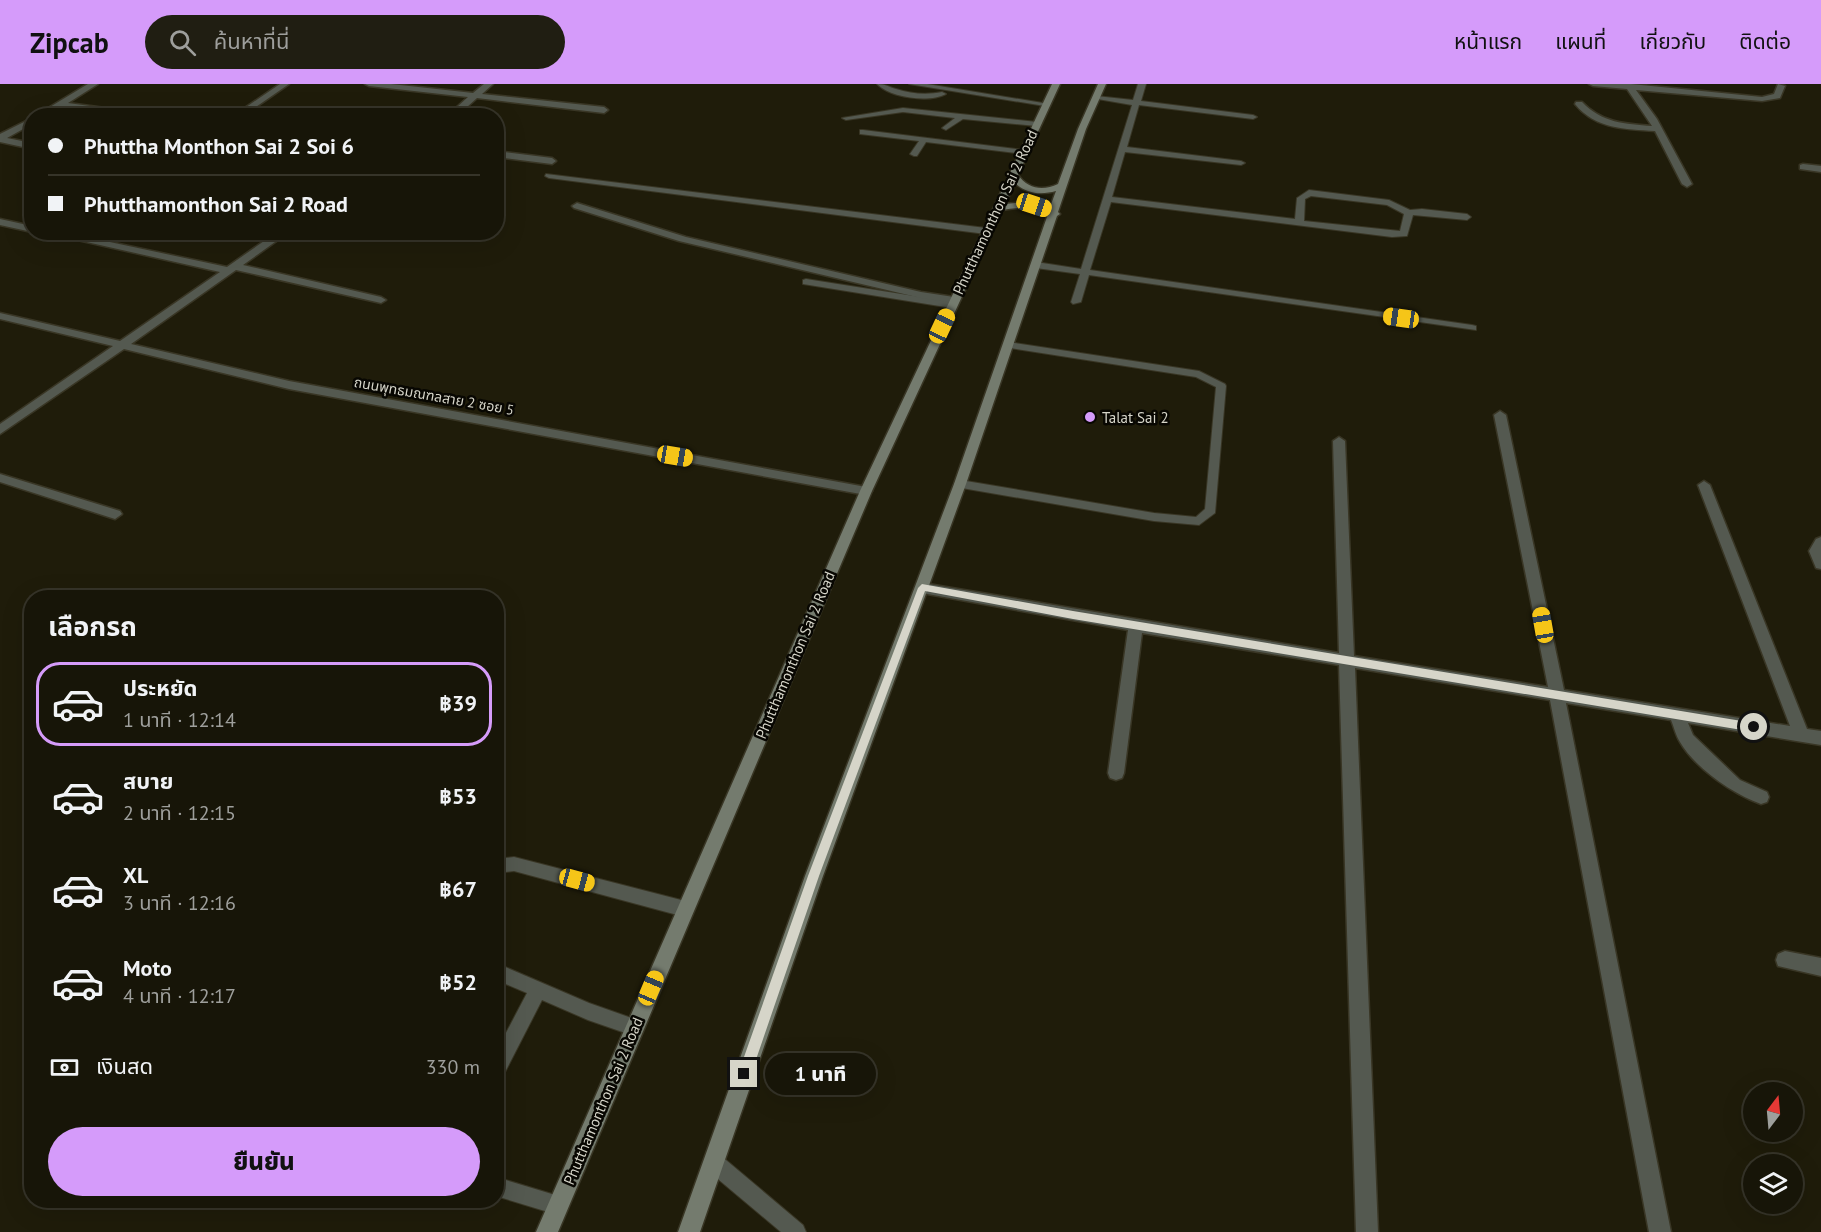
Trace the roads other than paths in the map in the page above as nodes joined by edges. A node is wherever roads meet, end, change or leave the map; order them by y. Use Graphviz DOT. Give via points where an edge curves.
graph roads {
  1 [pos="94,84"];
  2 [pos="285,84"];
  3 [pos="369,84"];
  4 [pos="489,84"];
  5 [pos="881,84"];
  6 [pos="913,84"];
  7 [pos="1056,84"];
  8 [pos="1102,84"];
  9 [pos="1142,84"];
  10 [pos="1593,84"];
  11 [pos="1628,86"];
  12 [pos="1781,86"];
  13 [pos="951,89"];
  14 [pos="475,96"];
  15 [pos="1096,98"];
  16 [pos="1137,103"];
  17 [pos="59,104"];
  18 [pos="1045,104"];
  19 [pos="1579,104"];
  20 [pos="52,108"];
  21 [pos="93,108"];
  22 [pos="249,108"];
  23 [pos="461,108"];
  24 [pos="604,110"];
  25 [pos="963,115"];
  26 [pos="1253,117"];
  27 [pos="846,118"];
  28 [pos="1037,124"];
  29 [pos="24,125"];
  30 [pos="946,128"];
  31 [pos="1657,129"];
  32 [pos="863,132"];
  33 [pos="0,139"];
  34 [pos="924,139"];
  35 [pos="24,144"];
  36 [pos="1122,149"];
  37 [pos="1024,152"];
  38 [pos="914,154"];
  39 [pos="504,155"];
  40 [pos="552,161"];
  41 [pos="1241,163"];
  42 [pos="1803,167"];
  43 [pos="1821,169"];
  44 [pos="1014,175"];
  45 [pos="549,176"];
  46 [pos="1687,184"];
  47 [pos="1064,185"];
  48 [pos="1107,199"];
  49 [pos="578,206"];
  50 [pos="996,209"];
  51 [pos="1409,213"];
  52 [pos="1055,214"];
  53 [pos="1467,218"];
  54 [pos="0,222"];
  55 [pos="1299,223"];
  56 [pos="24,227"];
  57 [pos="986,231"];
  58 [pos="88,240"];
  59 [pos="272,240"];
  60 [pos="1036,265"];
  61 [pos="230,268"];
  62 [pos="1086,272"];
  63 [pos="806,282"];
  64 [pos="381,300"];
  65 [pos="1076,302"];
  66 [pos="953,303"];
  67 [pos="0,316"];
  68 [pos="1472,328"];
  69 [pos="121,345"];
  70 [pos="1008,345"];
  71 [pos="1500,415"];
  72 [pos="0,430"];
  73 [pos="1339,441"];
  74 [pos="0,478"];
  75 [pos="960,484"];
  76 [pos="1704,485"];
  77 [pos="866,491"];
  78 [pos="115,514"];
  79 [pos="1821,542"];
  80 [pos="1821,564"];
  81 [pos="922,588"];
  82 [pos="1136,626"];
  83 [pos="1345,660"];
  84 [pos="1556,694"];
  85 [pos="1678,716"];
  86 [pos="1802,736"];
  87 [pos="1821,738"];
  88 [pos="1116,773"];
  89 [pos="1761,797"];
  90 [pos="504,865"];
  91 [pos="685,909"];
  92 [pos="1785,960"];
  93 [pos="1821,967"];
  94 [pos="504,974"];
  95 [pos="539,988"];
  96 [pos="634,1027"];
  97 [pos="504,1056"];
  98 [pos="713,1162"];
  99 [pos="504,1187"];
  100 [pos="558,1204"];
  101 [pos="547,1232"];
  102 [pos="689,1232"];
  103 [pos="796,1232"];
  104 [pos="1367,1232"];
  105 [pos="1660,1232"];
  1 -- 17 [label="street"];
  2 -- 22 [label="street"];
  3 -- 14 [label="street"];
  4 -- 14 [label="street"];
  5 -- 13 [label="lane" via="890,91 933,96"];
  6 -- 13 [label="lane"];
  7 -- 18 [label="main road, Phutthamonthon Sai 2 Road"];
  8 -- 15 [label="main road"];
  9 -- 16 [label="lane"];
  10 -- 11 [label="street"];
  11 -- 12 [label="street" via="1762,99 1777,96"];
  11 -- 31 [label="street" via="1647,107"];
  13 -- 18 [label="lane"];
  14 -- 23 [label="street"];
  14 -- 24 [label="street"];
  15 -- 16 [label="lane"];
  15 -- 47 [label="main road"];
  16 -- 26 [label="lane"];
  16 -- 36 [label="lane"];
  17 -- 20 [label="street"];
  17 -- 21 [label="street"];
  18 -- 28 [label="main road, Phutthamonthon Sai 2 Road"];
  19 -- 31 [label="street" via="1598,121"];
  25 -- 27 [label="lane" via="903,110"];
  25 -- 28 [label="lane"];
  25 -- 30 [label="lane"];
  28 -- 37 [label="main road, Phutthamonthon Sai 2 Road"];
  29 -- 33 [label="street"];
  31 -- 46 [label="street"];
  32 -- 34 [label="lane"];
  33 -- 35 [label="street"];
  34 -- 37 [label="lane"];
  34 -- 38 [label="lane"];
  36 -- 41 [label="lane"];
  36 -- 48 [label="lane"];
  37 -- 44 [label="main road, Phutthamonthon Sai 2 Road"];
  39 -- 40 [label="street"];
  42 -- 43 [label="street"];
  44 -- 47 [label="main road" via="1028,189 1049,192"];
  44 -- 50 [label="main road, Phutthamonthon Sai 2 Road"];
  45 -- 57 [label="lane"];
  47 -- 52 [label="main road"];
  48 -- 55 [label="lane"];
  48 -- 62 [label="lane"];
  49 -- 66 [label="street" via="683,239"];
  50 -- 52 [label="main road" via="1025,203"];
  50 -- 57 [label="main road, Phutthamonthon Sai 2 Road"];
  51 -- 53 [label="lane"];
  51 -- 55 [label="lane" via="1404,234"];
  51 -- 55 [label="lane" via="1389,203 1309,193 1301,198"];
  52 -- 60 [label="main road"];
  54 -- 56 [label="street"];
  57 -- 66 [label="main road, Phutthamonthon Sai 2 Road"];
  58 -- 61 [label="street"];
  59 -- 61 [label="street"];
  60 -- 62 [label="lane"];
  60 -- 70 [label="main road"];
  61 -- 64 [label="street"];
  61 -- 69 [label="street"];
  62 -- 65 [label="lane"];
  62 -- 68 [label="lane"];
  63 -- 66 [label="lane"];
  66 -- 77 [label="main road, Phutthamonthon Sai 2 Road"];
  67 -- 69 [label="street, ถนนพุทธมณฑลสาย 2 ซอย 5"];
  69 -- 72 [label="street"];
  69 -- 77 [label="street, ถนนพุทธมณฑลสาย 2 ซอย 5" via="289,385"];
  70 -- 75 [label="main road"];
  70 -- 75 [label="lane" via="1199,374 1221,386 1211,510 1199,521 1154,518"];
  71 -- 84 [label="street"];
  73 -- 83 [label="street"];
  74 -- 78 [label="street"];
  75 -- 81 [label="main road"];
  76 -- 86 [label="street"];
  77 -- 91 [label="main road, Phutthamonthon Sai 2 Road"];
  79 -- 80 [label="street" via="1816,551"];
  81 -- 82 [label="street"];
  81 -- 98 [label="main road"];
  82 -- 83 [label="street"];
  82 -- 88 [label="street"];
  83 -- 84 [label="street"];
  83 -- 104 [label="street"];
  84 -- 85 [label="street"];
  84 -- 105 [label="street"];
  85 -- 86 [label="street"];
  85 -- 89 [label="street" via="1686,739 1699,753 1734,785"];
  86 -- 87 [label="street"];
  90 -- 91 [label="lane" via="514,864"];
  91 -- 96 [label="main road, Phutthamonthon Sai 2 Road"];
  92 -- 93 [label="street"];
  94 -- 95 [label="lane"];
  95 -- 96 [label="lane"];
  95 -- 97 [label="lane"];
  96 -- 100 [label="main road, Phutthamonthon Sai 2 Road"];
  98 -- 102 [label="main road"];
  98 -- 103 [label="lane"];
  99 -- 100 [label="lane"];
  100 -- 101 [label="main road, Phutthamonthon Sai 2 Road"];
}
